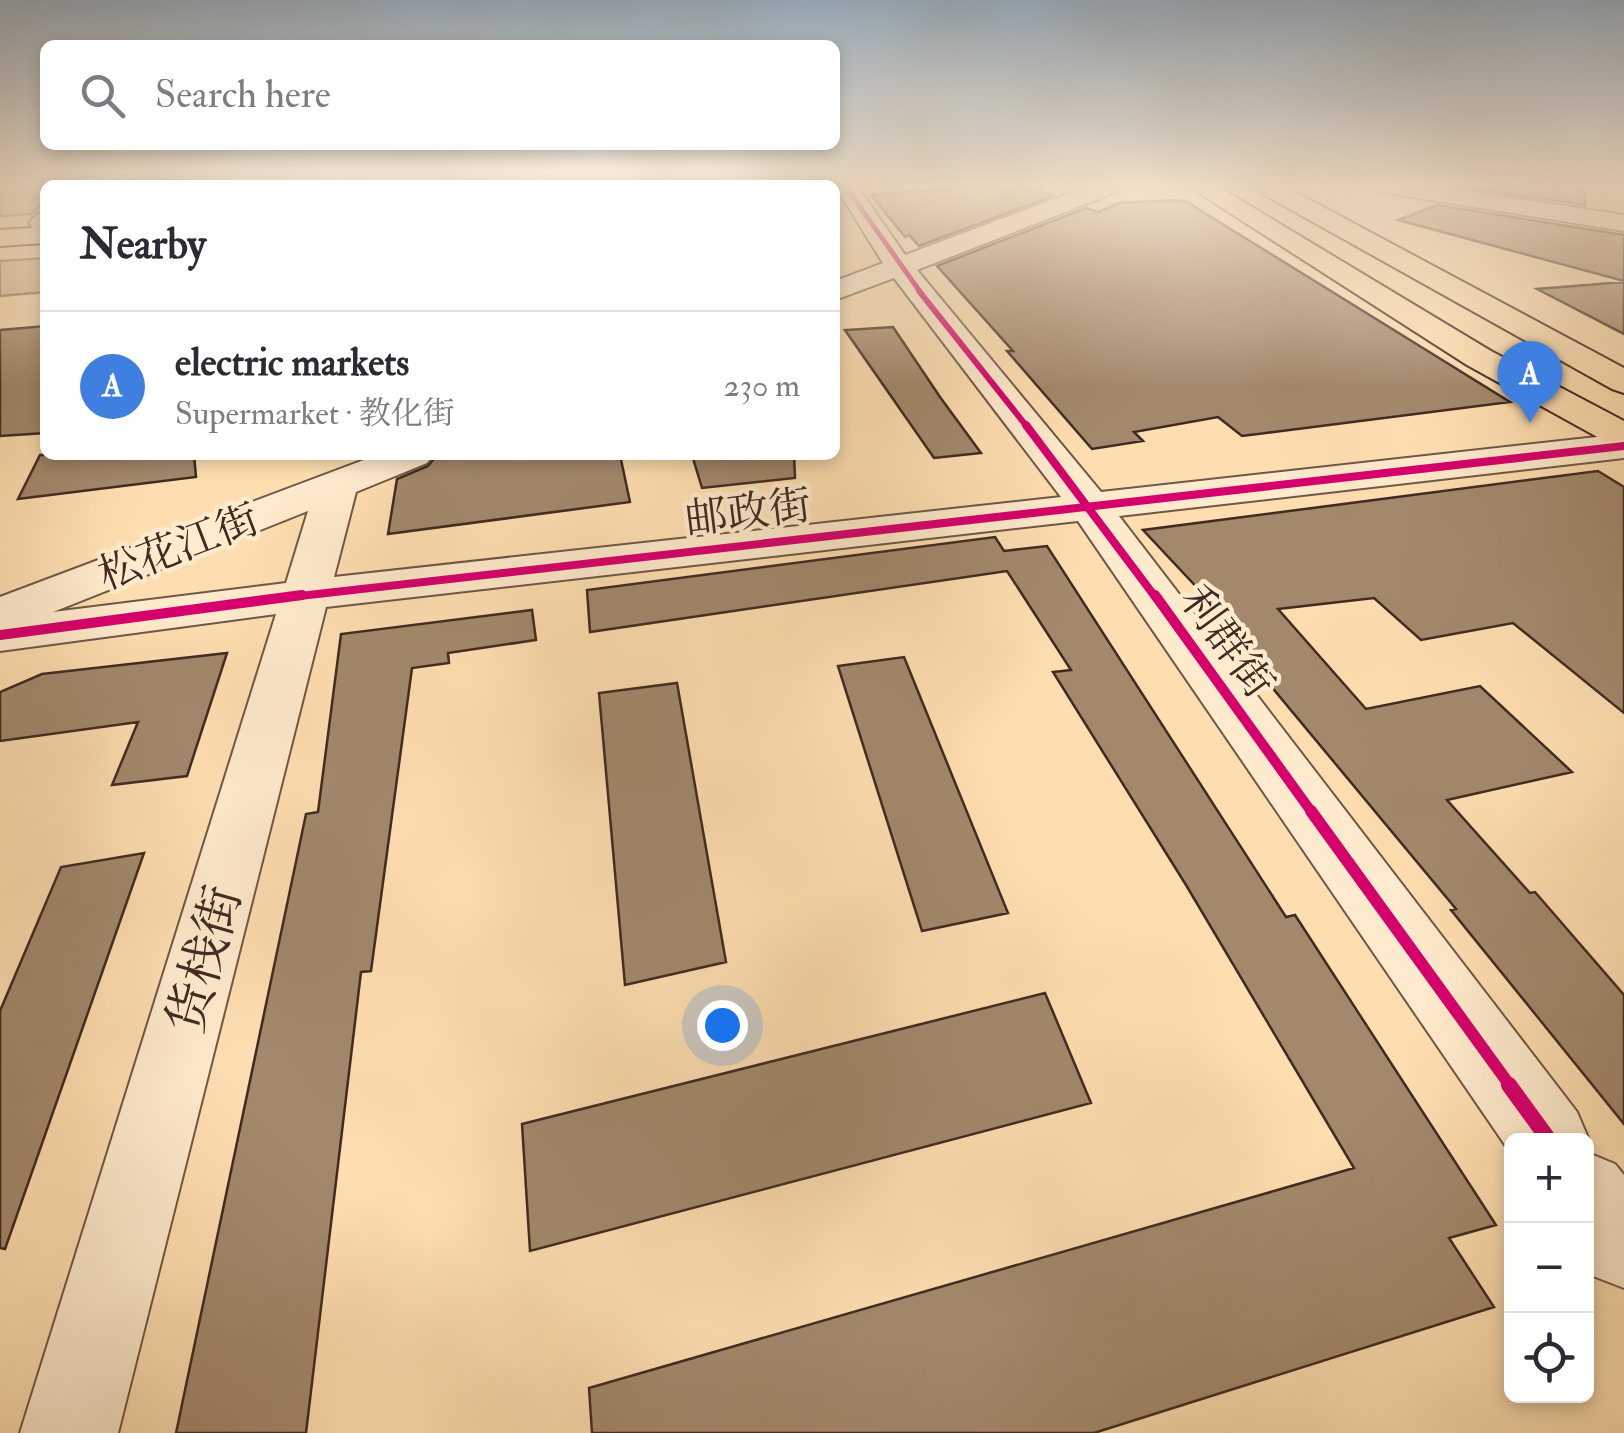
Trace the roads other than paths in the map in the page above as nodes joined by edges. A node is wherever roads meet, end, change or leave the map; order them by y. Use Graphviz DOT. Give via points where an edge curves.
graph roads {
  1 [pos="890,253"];
  2 [pos="933,253"];
  3 [pos="1322,253"];
  4 [pos="1344,253"];
  5 [pos="1387,253"];
  6 [pos="1414,253"];
  7 [pos="1447,253"];
  8 [pos="1453,256"];
  9 [pos="899,266"];
  10 [pos="840,289"];
  11 [pos="1624,366"];
  12 [pos="1624,382"];
  13 [pos="1624,406"];
  14 [pos="1624,434"];
  15 [pos="1624,446"];
  16 [pos="399,460"];
  17 [pos="337,484"];
  18 [pos="1089,504"];
  19 [pos="306,595"];
  20 [pos="0,615"];
  21 [pos="0,636"];
  22 [pos="1544,1133"];
  23 [pos="1594,1204"];
  24 [pos="1624,1244"];
  25 [pos="69,1433"];
  1 -- 9 [label="street, 利群街"];
  2 -- 9 [label="street"];
  3 -- 14 [label="main road" via="1480,358"];
  4 -- 13 [label="main road"];
  5 -- 12 [label="main road"];
  6 -- 11 [label="main road"];
  7 -- 8 [label="main road"];
  9 -- 10 [label="street"];
  9 -- 18 [label="street, 利群街"];
  15 -- 18 [label="street, 邮政街"];
  16 -- 17 [label="street, 松花江街"];
  17 -- 19 [label="street, 货栈街"];
  17 -- 20 [label="street, 松花江街"];
  18 -- 19 [label="street, 邮政街"];
  18 -- 22 [label="street, 利群街"];
  19 -- 21 [label="street, 邮政街"];
  19 -- 25 [label="street, 货栈街"];
  23 -- 24 [label="street"];
}
